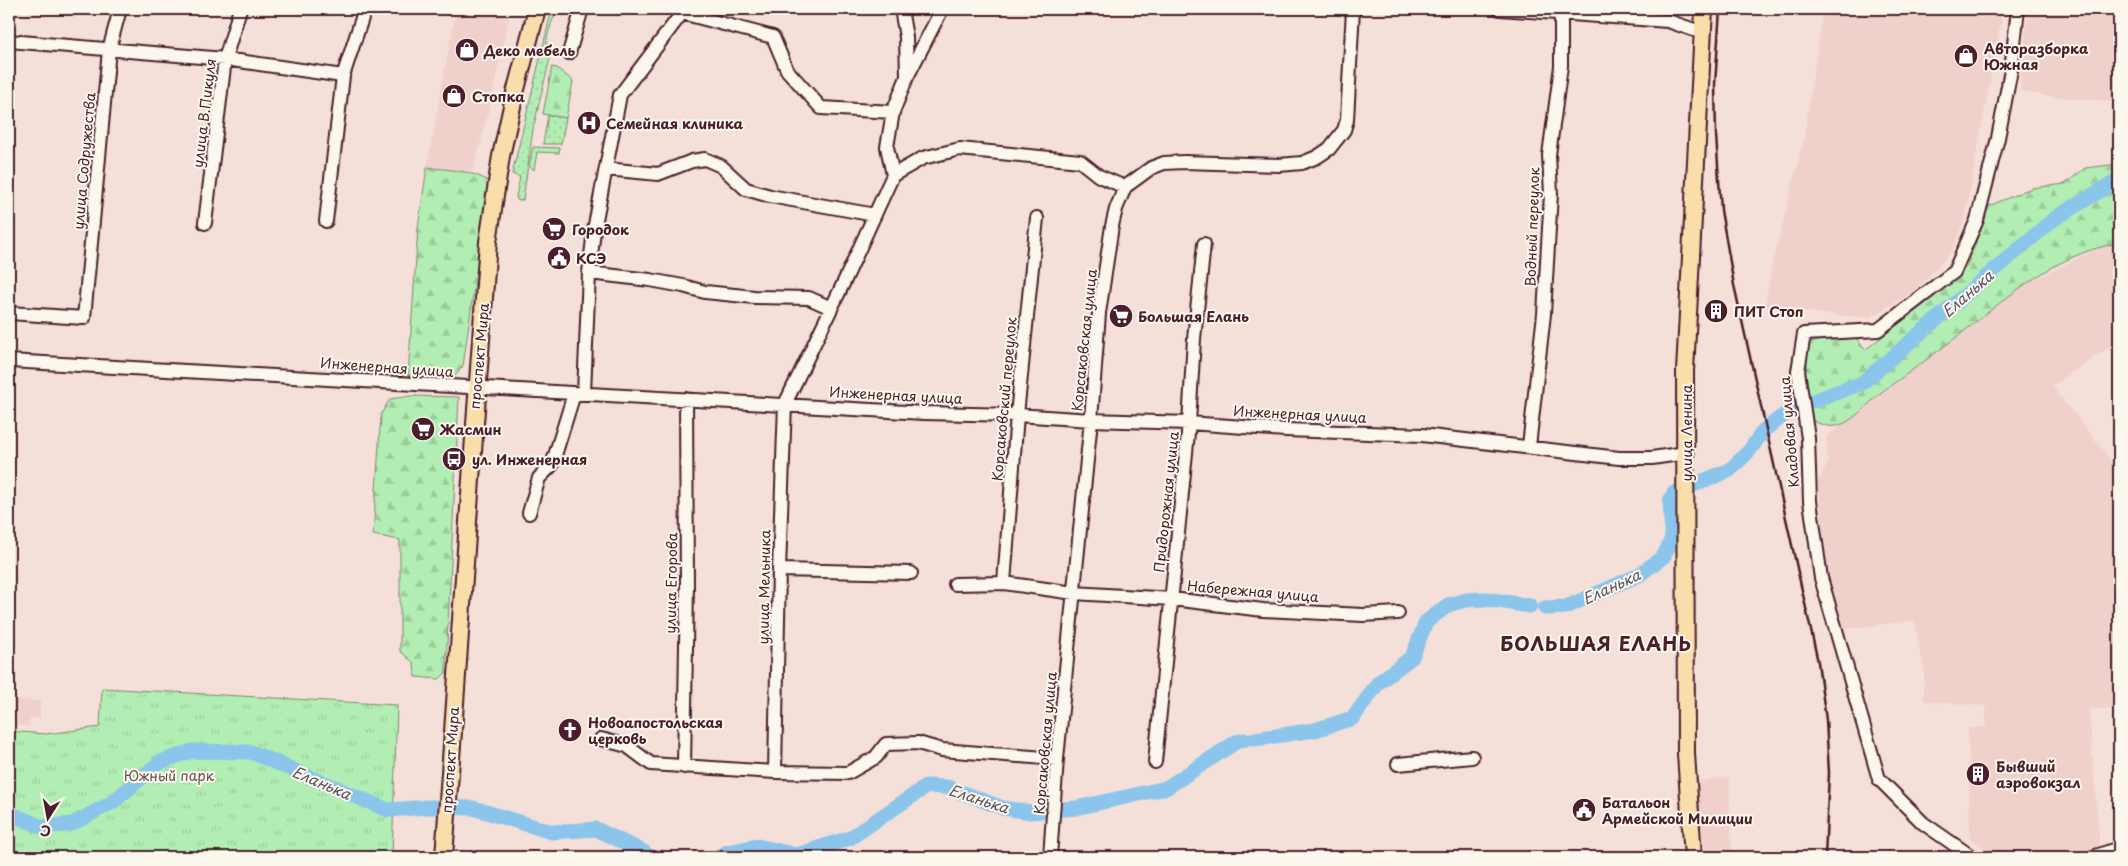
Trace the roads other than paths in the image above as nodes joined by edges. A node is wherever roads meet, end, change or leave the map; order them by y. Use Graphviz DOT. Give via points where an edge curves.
graph roads {
  1 [pos="120,9"];
  2 [pos="240,9"];
  3 [pos="365,9"];
  4 [pos="537,9"];
  5 [pos="582,9"];
  6 [pos="901,9"];
  7 [pos="942,9"];
  8 [pos="1353,9"];
  9 [pos="1500,9"];
  10 [pos="1704,9"];
  11 [pos="2018,9"];
  12 [pos="682,11"];
  13 [pos="1561,11"];
  14 [pos="1702,33"];
  15 [pos="9,41"];
  16 [pos="109,50"];
  17 [pos="569,53"];
  18 [pos="225,59"];
  19 [pos="342,76"];
  20 [pos="907,77"];
  21 [pos="894,112"];
  22 [pos="606,169"];
  23 [pos="893,175"];
  24 [pos="1125,187"];
  25 [pos="875,215"];
  26 [pos="1037,218"];
  27 [pos="326,221"];
  28 [pos="205,222"];
  29 [pos="1204,244"];
  30 [pos="589,273"];
  31 [pos="831,308"];
  32 [pos="9,313"];
  33 [pos="9,361"];
  34 [pos="476,388"];
  35 [pos="579,394"];
  36 [pos="686,399"];
  37 [pos="784,404"];
  38 [pos="1017,415"];
  39 [pos="1092,420"];
  40 [pos="1189,423"];
  41 [pos="1529,446"];
  42 [pos="1686,453"];
  43 [pos="529,513"];
  44 [pos="779,570"];
  45 [pos="911,573"];
  46 [pos="1004,582"];
  47 [pos="956,584"];
  48 [pos="1074,593"];
  49 [pos="1172,599"];
  50 [pos="1398,613"];
  51 [pos="601,740"];
  52 [pos="1472,757"];
  53 [pos="1057,759"];
  54 [pos="1155,762"];
  55 [pos="1398,764"];
  56 [pos="684,767"];
  57 [pos="775,772"];
  58 [pos="2119,848"];
  59 [pos="444,857"];
  60 [pos="1050,857"];
  61 [pos="1693,857"];
  62 [pos="1972,857"];
  63 [pos="2093,857"];
  1 -- 16 [label="street, улица Содружества"];
  2 -- 18 [label="street, улица В.Пикуля"];
  3 -- 19 [label="street"];
  4 -- 34 [label="main road, проспект Мира" via="501,156 488,242"];
  5 -- 17 [label="street"];
  6 -- 20 [label="street" via="906,37"];
  7 -- 20 [label="street"];
  8 -- 24 [label="street" via="1347,120 1337,141 1322,154 1291,165 1164,163 1151,168"];
  9 -- 13 [label="street"];
  10 -- 14 [label="main road, улица Ленина"];
  11 -- 62 [label="street, Кладовая улица" via="1998,138 1977,220 1954,272 1878,330 1804,334 1798,371 1808,438 1810,501 1821,578 1879,779 1923,823"];
  12 -- 21 [label="street" via="773,37 787,70 821,108"];
  12 -- 22 [label="street" via="620,95"];
  13 -- 14 [label="street" via="1668,21"];
  13 -- 41 [label="street, Водный переулок" via="1561,66 1549,155 1551,194 1544,314"];
  14 -- 42 [label="main road, улица Ленина" via="1685,372"];
  15 -- 16 [label="street"];
  16 -- 18 [label="street"];
  16 -- 32 [label="street, улица Содружества" via="84,318"];
  18 -- 19 [label="street"];
  18 -- 28 [label="street, улица В.Пикуля"];
  19 -- 27 [label="street"];
  20 -- 21 [label="street"];
  21 -- 23 [label="street" via="887,147"];
  22 -- 25 [label="street" via="658,174 705,159 722,166 746,189"];
  22 -- 30 [label="street"];
  23 -- 24 [label="street" via="923,158 960,150 1080,161 1099,176"];
  23 -- 25 [label="street"];
  24 -- 39 [label="street, Корсаковская улица" via="1116,209 1099,313"];
  25 -- 31 [label="street"];
  26 -- 38 [label="street, Корсаковский переулок"];
  29 -- 40 [label="street, Придорожная улица"];
  30 -- 31 [label="street" via="650,280 705,292 808,298"];
  30 -- 35 [label="street"];
  31 -- 37 [label="street"];
  33 -- 34 [label="street, Инженерная улица"];
  34 -- 35 [label="street, Инженерная улица"];
  34 -- 59 [label="main road, проспект Мира"];
  35 -- 36 [label="street, Инженерная улица"];
  35 -- 43 [label="street" via="552,464 539,478"];
  36 -- 37 [label="street, Инженерная улица"];
  36 -- 56 [label="street, улица Егорова"];
  37 -- 38 [label="street, Инженерная улица"];
  37 -- 44 [label="street, улица Мельника"];
  38 -- 39 [label="street, Инженерная улица"];
  38 -- 46 [label="street, Корсаковский переулок"];
  39 -- 40 [label="street, Инженерная улица"];
  39 -- 48 [label="street, Корсаковская улица"];
  40 -- 41 [label="street, Инженерная улица" via="1422,435"];
  40 -- 49 [label="street, Придорожная улица"];
  41 -- 42 [label="street, Инженерная улица" via="1619,458"];
  42 -- 61 [label="main road, улица Ленина" via="1686,754"];
  44 -- 45 [label="street"];
  44 -- 57 [label="street, улица Мельника"];
  46 -- 47 [label="street, Набережная улица"];
  46 -- 48 [label="street, Набережная улица"];
  48 -- 49 [label="street, Набережная улица"];
  48 -- 53 [label="street, Корсаковская улица"];
  49 -- 50 [label="street, Набережная улица" via="1263,610 1363,615"];
  49 -- 54 [label="street, Придорожная улица"];
  51 -- 56 [label="street" via="627,746 651,764"];
  52 -- 55 [label="street"];
  53 -- 57 [label="street" via="942,750 918,743 886,744 876,757 848,773"];
  53 -- 60 [label="street, Корсаковская улица"];
  56 -- 57 [label="street"];
  58 -- 63 [label="street"];
}
